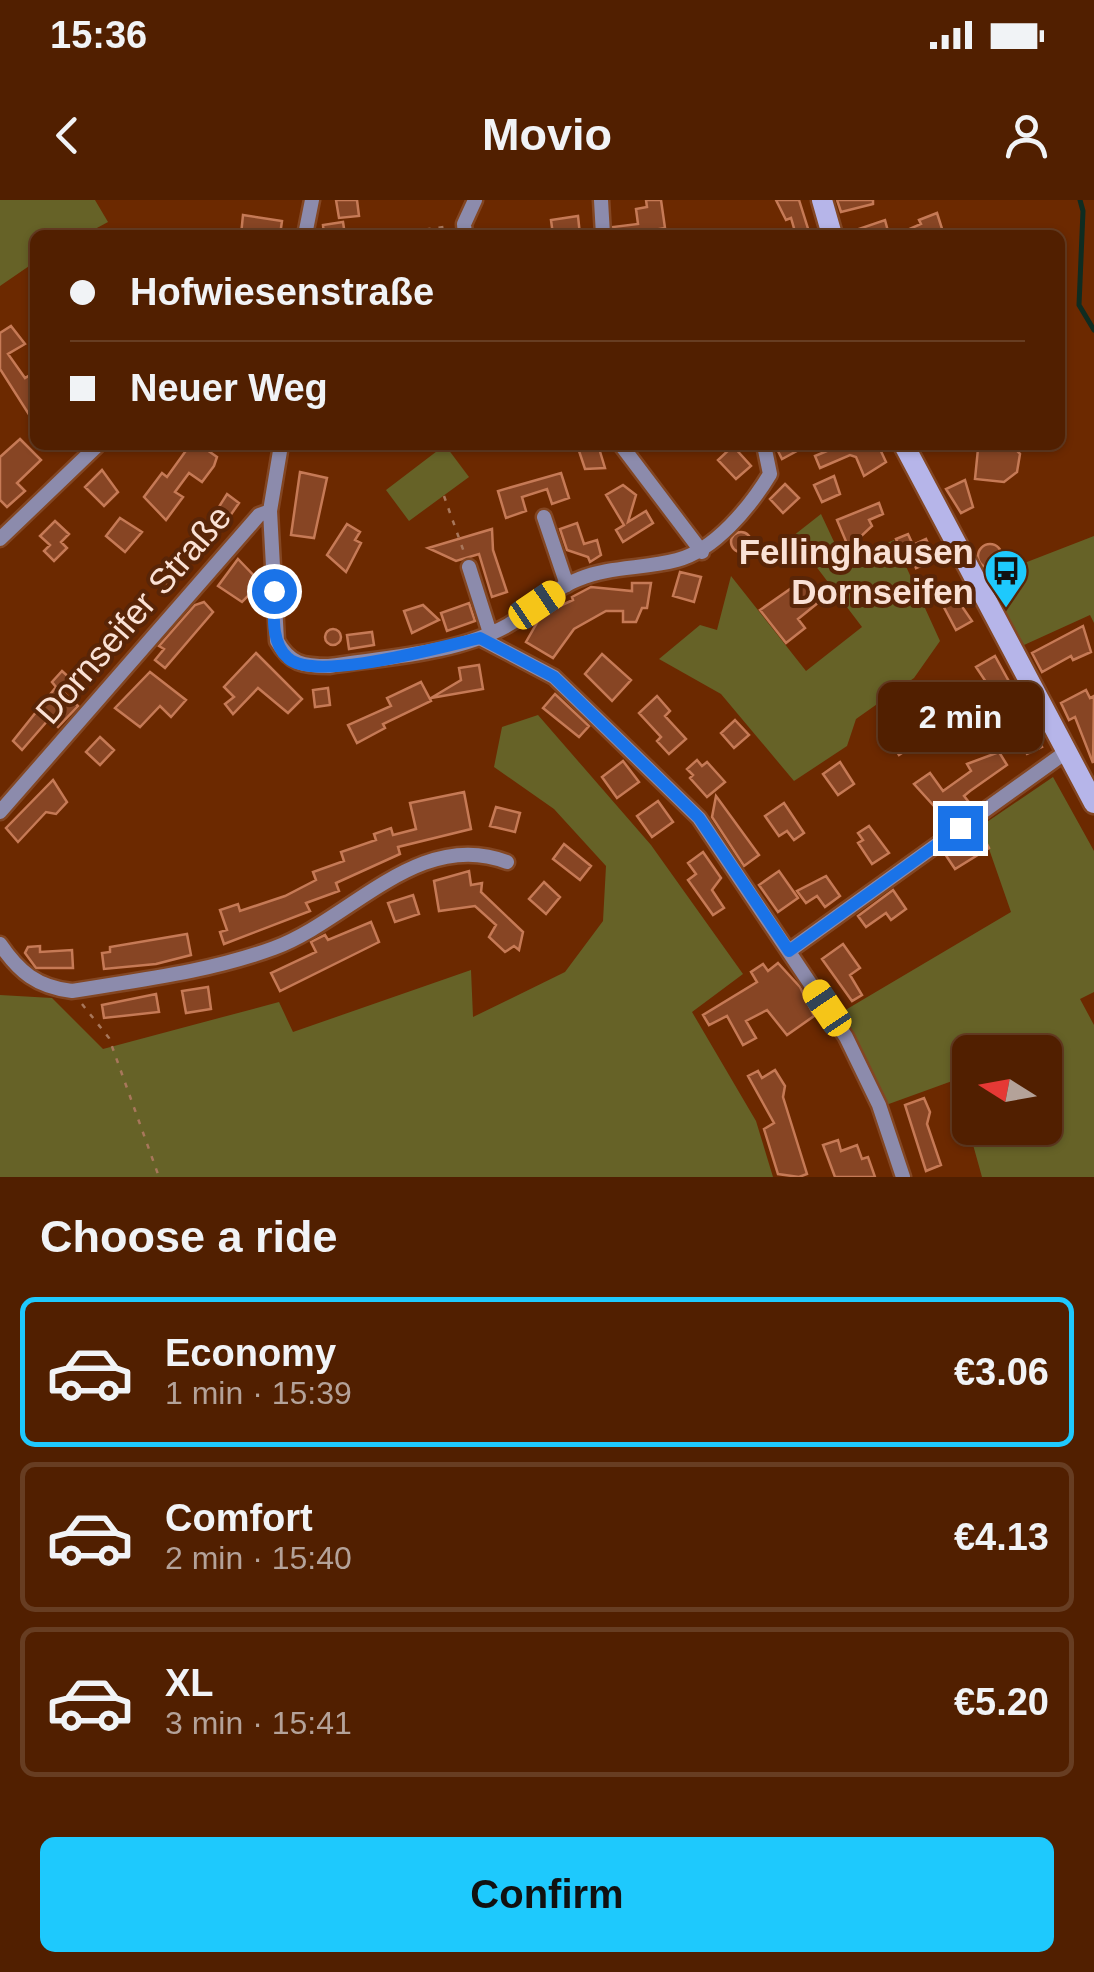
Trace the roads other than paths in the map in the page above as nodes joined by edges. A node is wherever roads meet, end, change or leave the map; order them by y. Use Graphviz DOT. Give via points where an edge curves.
graph roads {
  1 [pos="312,200"];
  2 [pos="475,200"];
  3 [pos="601,200"];
  4 [pos="822,200"];
  5 [pos="307,230"];
  6 [pos="464,230"];
  7 [pos="603,230"];
  8 [pos="831,230"];
  9 [pos="93,450"];
  10 [pos="280,450"];
  11 [pos="625,450"];
  12 [pos="765,450"];
  13 [pos="907,450"];
  14 [pos="270,512"];
  15 [pos="544,517"];
  16 [pos="0,538"];
  17 [pos="702,552"];
  18 [pos="469,568"];
  19 [pos="567,585"];
  20 [pos="485,635"];
  21 [pos="1066,752"];
  22 [pos="1094,803"];
  23 [pos="0,812"];
  24 [pos="507,862"];
  25 [pos="0,944"];
  26 [pos="789,951"];
  27 [pos="903,1177"];
  1 -- 5 [label="street"];
  2 -- 6 [label="street"];
  3 -- 7 [label="street"];
  4 -- 8 [label="main road"];
  9 -- 16 [label="street"];
  10 -- 14 [label="street, Dornseifer Straße"];
  11 -- 17 [label="street"];
  12 -- 17 [label="street" via="770,474 758,494"];
  13 -- 21 [label="main road"];
  14 -- 20 [label="street" via="274,620 287,658 329,666"];
  14 -- 23 [label="street, Dornseifer Straße" via="260,515"];
  15 -- 19 [label="street"];
  17 -- 19 [label="street" via="596,572"];
  18 -- 20 [label="street"];
  19 -- 20 [label="street"];
  20 -- 26 [label="street" via="554,677 685,804"];
  21 -- 22 [label="main road"];
  21 -- 26 [label="street"];
  24 -- 25 [label="street" via="465,852 391,876 335,917 275,948 182,973 72,991 20,974"];
  26 -- 27 [label="street" via="858,1058"];
}
